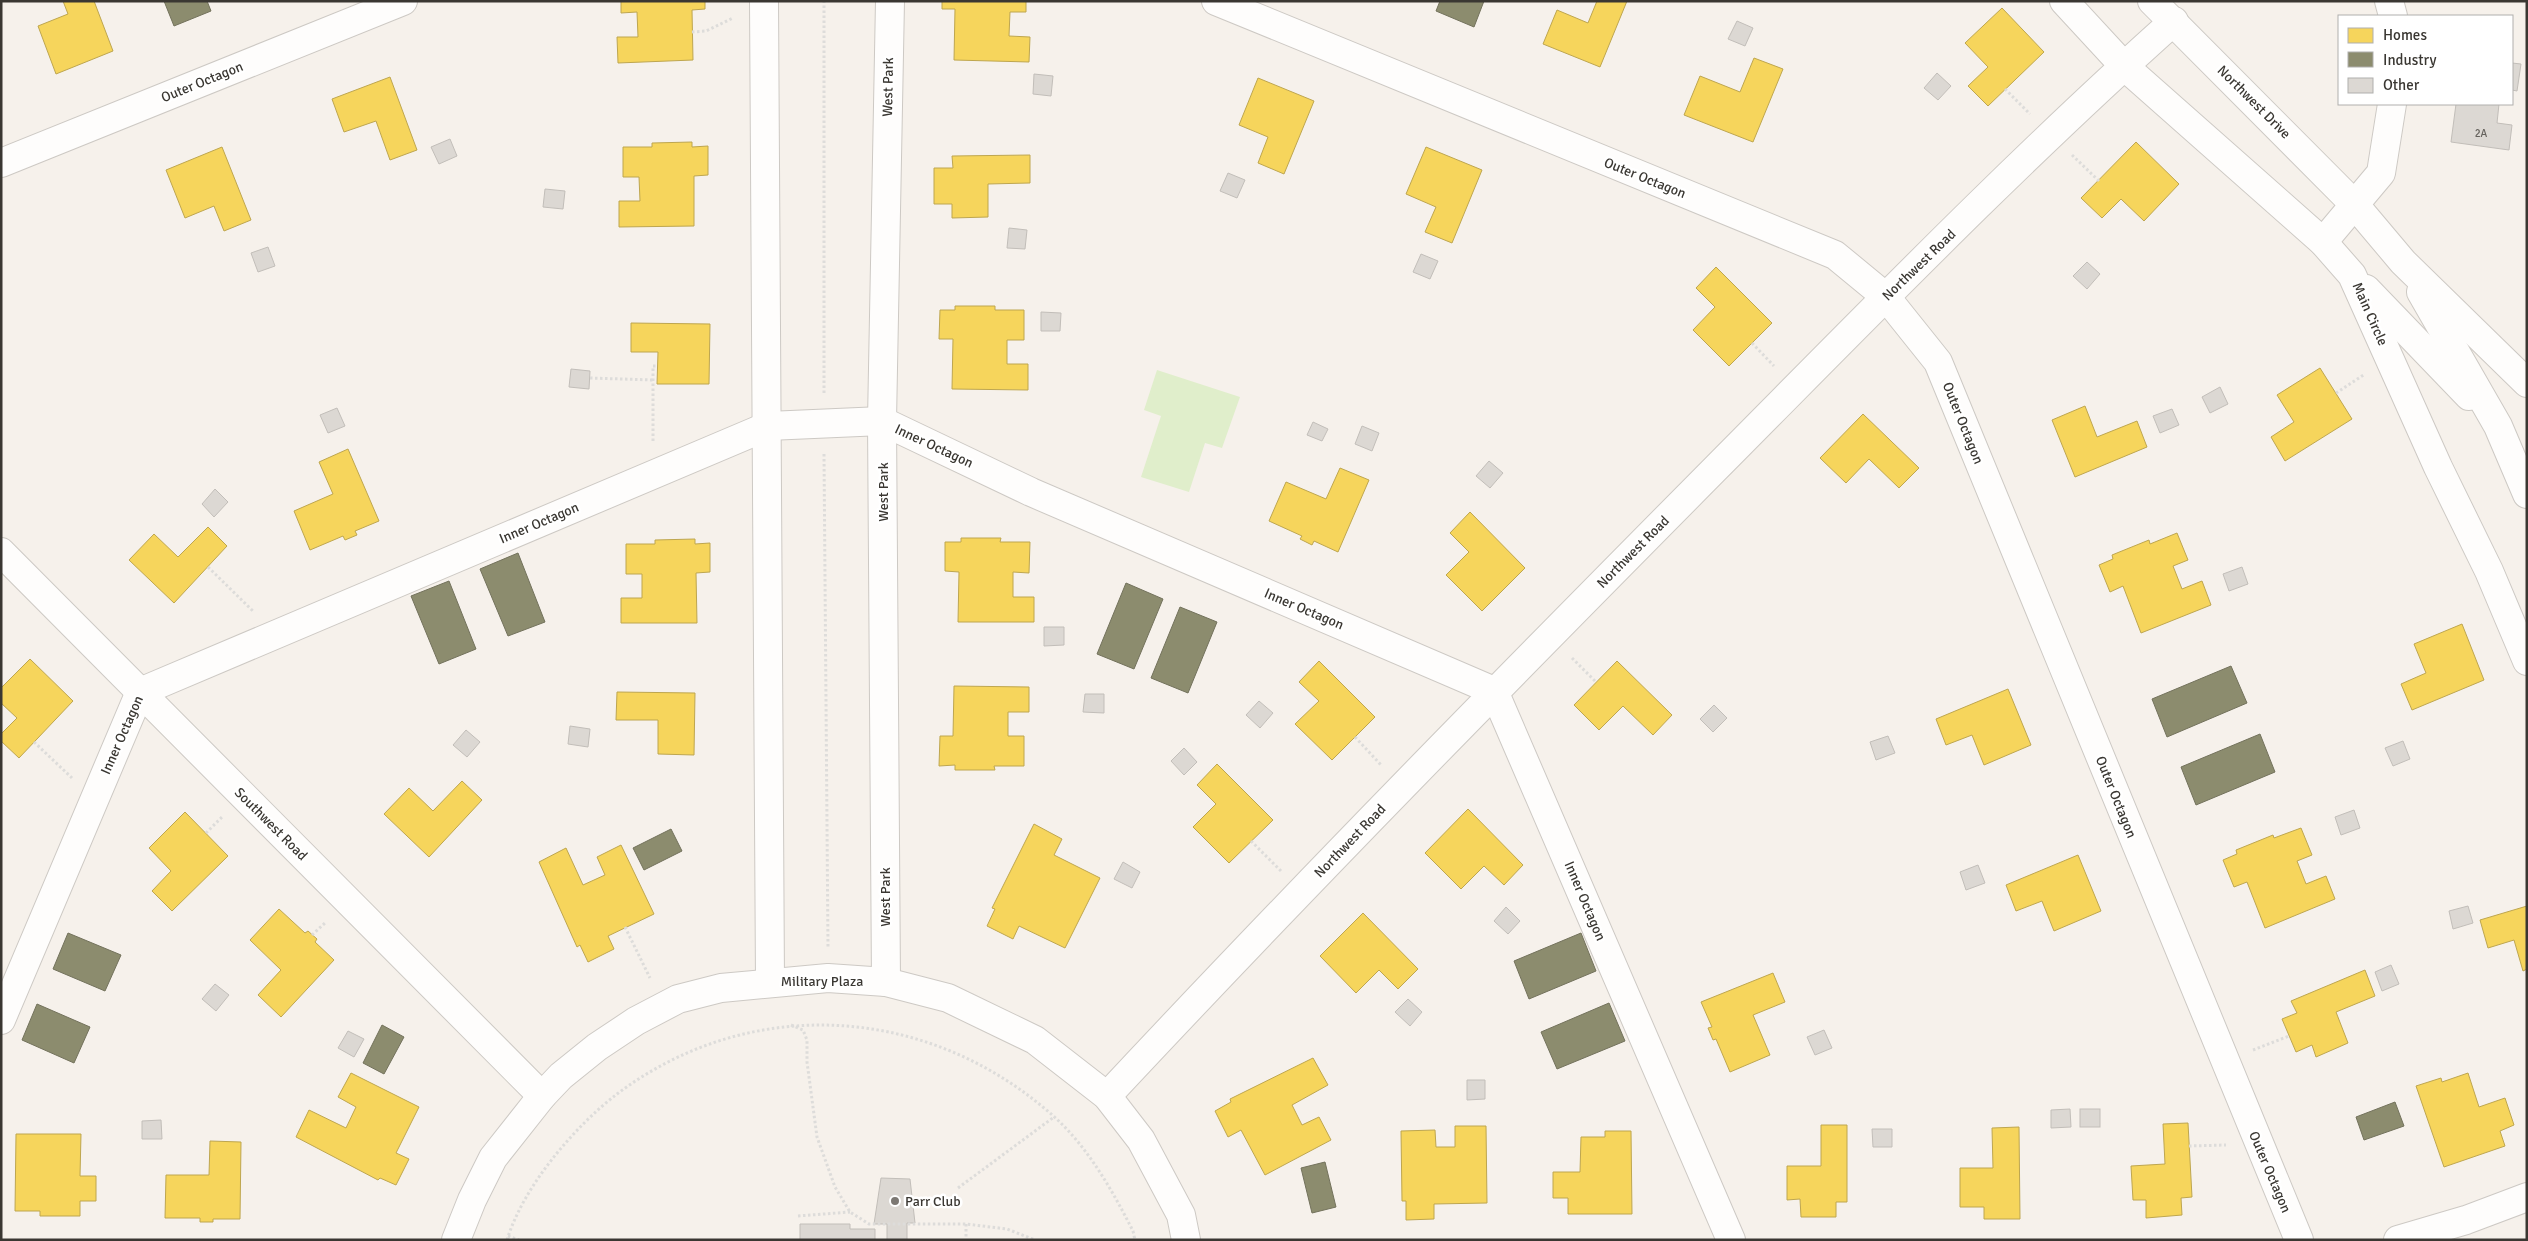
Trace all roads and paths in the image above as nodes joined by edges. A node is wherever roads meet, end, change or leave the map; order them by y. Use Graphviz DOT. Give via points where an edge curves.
graph roads {
  1 [pos="403,1"];
  2 [pos="824,1"];
  3 [pos="890,1"];
  4 [pos="1216,1"];
  5 [pos="2064,1"];
  6 [pos="2152,1"];
  7 [pos="2389,1"];
  8 [pos="764,6"];
  9 [pos="2393,15"];
  10 [pos="2174,21"];
  11 [pos="692,32"];
  12 [pos="2124,66"];
  13 [pos="2392,105"];
  14 [pos="2052,136"];
  15 [pos="1,163"];
  16 [pos="2098,180"];
  17 [pos="2355,205"];
  18 [pos="2323,242"];
  19 [pos="2403,262"];
  20 [pos="2352,275"];
  21 [pos="1886,296"];
  22 [pos="658,366"];
  23 [pos="590,378"];
  24 [pos="653,380"];
  25 [pos="2527,383"];
  26 [pos="882,421"];
  27 [pos="824,423"];
  28 [pos="768,426"];
  29 [pos="2498,426"];
  30 [pos="2527,449"];
  31 [pos="653,474"];
  32 [pos="2527,494"];
  33 [pos="1,552"];
  34 [pos="208,567"];
  35 [pos="277,634"];
  36 [pos="2527,661"];
  37 [pos="1494,691"];
  38 [pos="140,692"];
  39 [pos="1355,738"];
  40 [pos="34,742"];
  41 [pos="1401,787"];
  42 [pos="94,799"];
  43 [pos="1251,841"];
  44 [pos="1301,892"];
  45 [pos="625,928"];
  46 [pos="828,978"];
  47 [pos="770,982"];
  48 [pos="886,982"];
  49 [pos="678,999"];
  50 [pos="1,1020"];
  51 [pos="789,1024"];
  52 [pos="2289,1036"];
  53 [pos="2225,1061"];
  54 [pos="542,1096"];
  55 [pos="1107,1096"];
  56 [pos="1054,1117"];
  57 [pos="2259,1144"];
  58 [pos="2189,1146"];
  59 [pos="958,1188"];
  60 [pos="2527,1197"];
  61 [pos="850,1212"];
  62 [pos="798,1216"];
  63 [pos="966,1224"];
  64 [pos="508,1238"];
  65 [pos="456,1240"];
  66 [pos="519,1240"];
  67 [pos="966,1240"];
  68 [pos="1035,1240"];
  69 [pos="1135,1240"];
  70 [pos="1186,1240"];
  71 [pos="1731,1240"];
  72 [pos="2299,1240"];
  73 [pos="2398,1240"];
  1 -- 15 [label="street, Outer Octagon"];
  2 -- 27 [label="path"];
  3 -- 26 [label="street, West Park"];
  4 -- 21 [label="street, Outer Octagon" via="1835,256"];
  5 -- 12 [label="street, Main Circle"];
  6 -- 10 [label="street, Northwest Drive"];
  7 -- 9 [label="street"];
  8 -- 11 [label="path" via="706,31"];
  8 -- 28 [label="street"];
  10 -- 12 [label="street, Northwest Road"];
  10 -- 17 [label="street, Northwest Drive"];
  12 -- 14 [label="street, Northwest Road"];
  12 -- 18 [label="street, Main Circle"];
  13 -- 17 [label="street" via="2381,173"];
  14 -- 16 [label="path"];
  14 -- 21 [label="street, Northwest Road"];
  17 -- 18 [label="street"];
  17 -- 19 [label="street, Northwest Drive"];
  18 -- 20 [label="street, Main Circle"];
  19 -- 25 [label="street, Northwest Drive"];
  19 -- 29 [label="street"];
  20 -- 29 [label="street"];
  20 -- 36 [label="street, Main Circle" via="2438,467 2489,571"];
  21 -- 37 [label="street, Northwest Road"];
  21 -- 53 [label="street, Outer Octagon" via="1938,362"];
  22 -- 24 [label="path" via="653,366"];
  23 -- 24 [label="path"];
  24 -- 31 [label="path"];
  26 -- 27 [label="street, Inner Octagon"];
  26 -- 37 [label="street, Inner Octagon" via="1030,492"];
  26 -- 48 [label="street, West Park"];
  27 -- 28 [label="street, Inner Octagon"];
  27 -- 46 [label="path"];
  28 -- 31 [label="street, Inner Octagon"];
  28 -- 47 [label="street"];
  29 -- 30 [label="street"];
  29 -- 32 [label="street"];
  31 -- 35 [label="street, Inner Octagon"];
  33 -- 38 [label="street, Southwest Road"];
  34 -- 35 [label="path"];
  35 -- 38 [label="street, Inner Octagon"];
  37 -- 41 [label="street, Northwest Road"];
  37 -- 71 [label="street, Inner Octagon"];
  38 -- 42 [label="street, Inner Octagon"];
  38 -- 54 [label="street, Southwest Road"];
  39 -- 41 [label="path"];
  40 -- 42 [label="path"];
  41 -- 44 [label="street, Northwest Road"];
  42 -- 50 [label="street, Inner Octagon"];
  43 -- 44 [label="path"];
  44 -- 55 [label="street, Northwest Road"];
  45 -- 49 [label="path" via="650,978"];
  46 -- 47 [label="street, Military Plaza"];
  46 -- 48 [label="street, Military Plaza"];
  47 -- 49 [label="street, Military Plaza" via="721,988"];
  48 -- 55 [label="street, Military Plaza" via="948,998 1035,1040"];
  49 -- 54 [label="street, Military Plaza" via="597,1047"];
  51 -- 56 [label="path" via="848,1025 912,1036 988,1069 1016,1086"];
  51 -- 61 [label="path" via="803,1030 807,1040 817,1137 835,1187"];
  51 -- 64 [label="path" via="740,1034 699,1048 635,1080 596,1110 558,1151 530,1192"];
  52 -- 53 [label="path"];
  53 -- 57 [label="street, Outer Octagon"];
  54 -- 65 [label="street, Military Plaza" via="493,1158"];
  55 -- 70 [label="street, Military Plaza" via="1141,1140 1165,1182 1181,1214"];
  56 -- 59 [label="path"];
  56 -- 69 [label="path" via="1099,1169"];
  57 -- 58 [label="path"];
  57 -- 72 [label="street, Outer Octagon"];
  60 -- 73 [label="street" via="2466,1220"];
  61 -- 62 [label="path"];
  61 -- 63 [label="path" via="869,1224"];
  63 -- 67 [label="path"];
  63 -- 68 [label="path" via="1007,1228"];
  64 -- 66 [label="path"];
}
